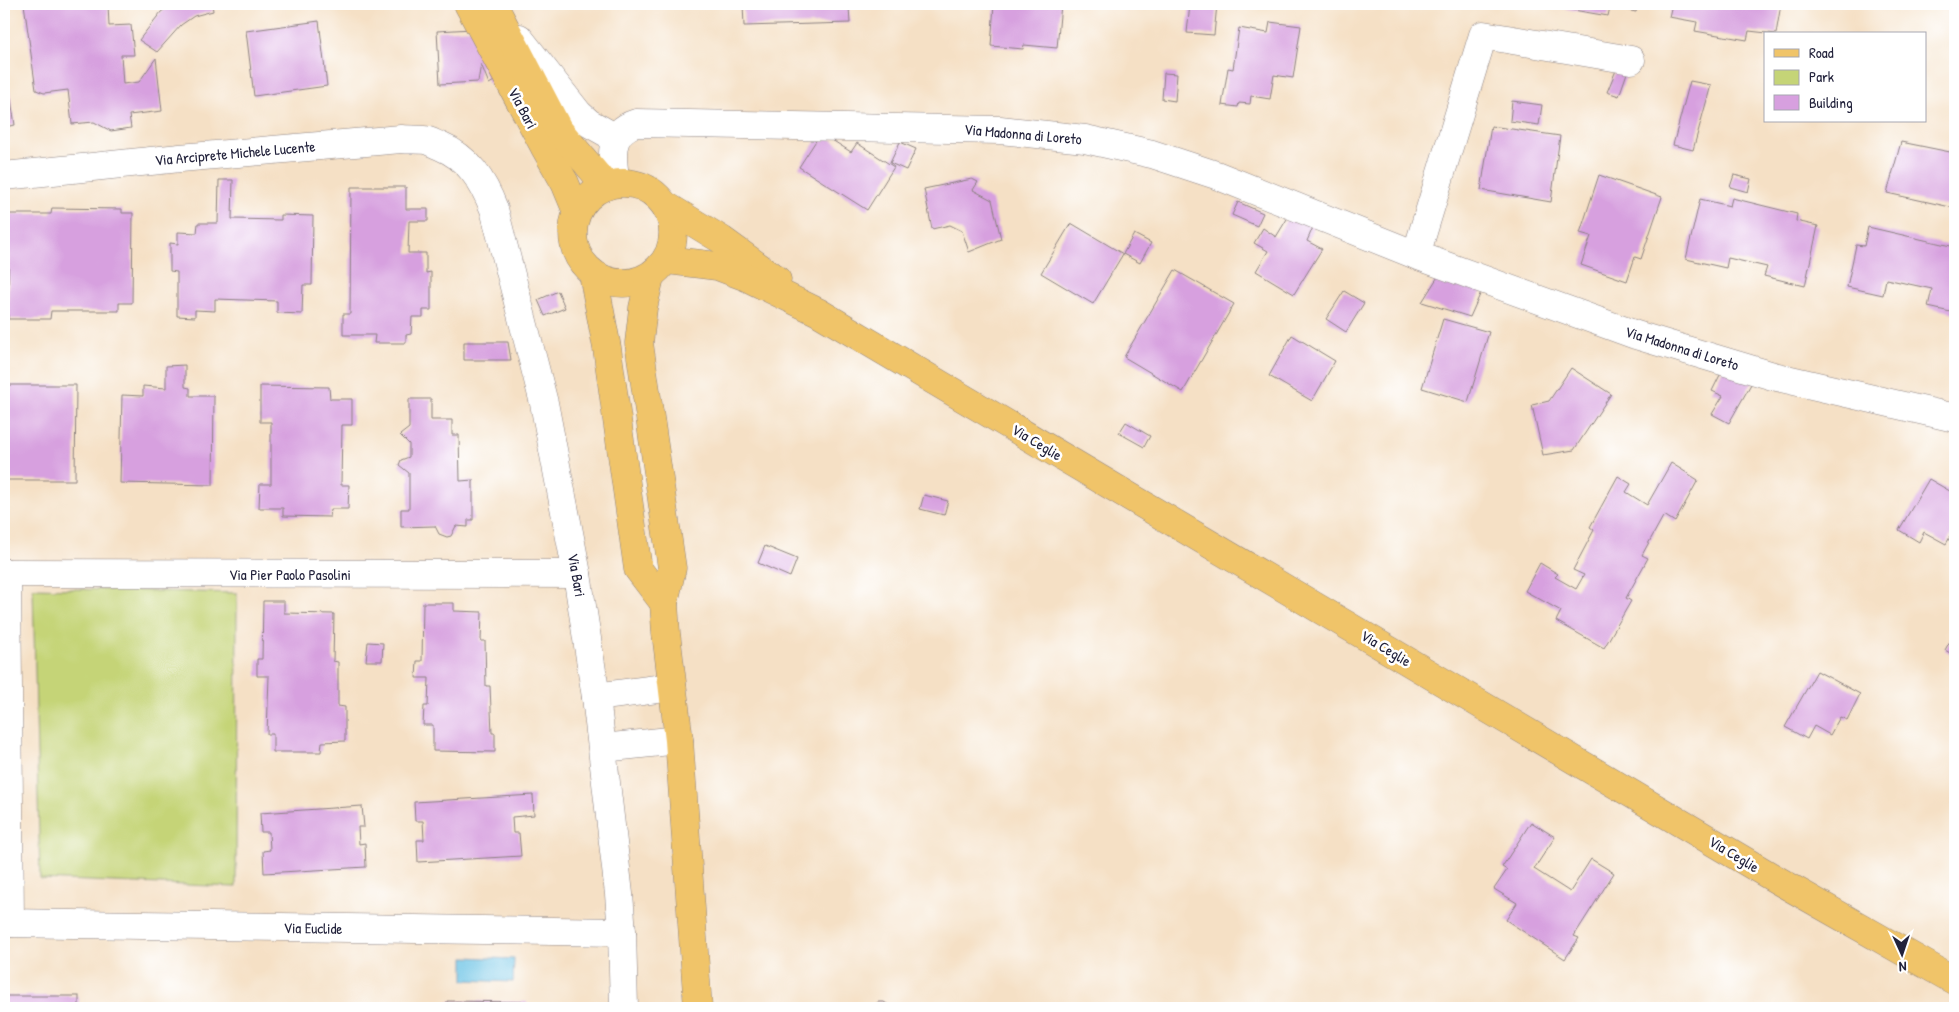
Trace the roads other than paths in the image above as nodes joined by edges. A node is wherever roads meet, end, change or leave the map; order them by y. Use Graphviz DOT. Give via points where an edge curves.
graph roads {
  1 [pos="485,4"];
  2 [pos="1631,60"];
  3 [pos="616,138"];
  4 [pos="462,158"];
  5 [pos="4,176"];
  6 [pos="611,184"];
  7 [pos="665,204"];
  8 [pos="577,212"];
  9 [pos="1416,255"];
  10 [pos="658,268"];
  11 [pos="593,274"];
  12 [pos="818,312"];
  13 [pos="1955,418"];
  14 [pos="6,573"];
  15 [pos="577,574"];
  16 [pos="664,603"];
  17 [pos="672,687"];
  18 [pos="596,697"];
  19 [pos="679,740"];
  20 [pos="603,748"];
  21 [pos="7,923"];
  22 [pos="622,932"];
  23 [pos="1955,981"];
  24 [pos="624,1008"];
  25 [pos="698,1008"];
  1 -- 3 [label="street" via="578,113"];
  1 -- 6 [label="main road, Via Bari" via="558,128"];
  1 -- 8 [label="main road, Via Bari" via="544,146"];
  2 -- 9 [label="street" via="1483,35"];
  3 -- 6 [label="street"];
  3 -- 9 [label="street, Via Madonna di Loreto" via="626,126 653,122 1000,130 1085,139 1152,154 1216,175"];
  4 -- 5 [label="street, Via Arciprete Michele Lucente" via="427,140 402,139"];
  4 -- 15 [label="street, Via Bari" via="485,186 494,209 544,403"];
  6 -- 7 [label="main road" via="637,185 653,192"];
  6 -- 8 [label="main road" via="594,192"];
  7 -- 10 [label="main road" via="674,232 672,246"];
  7 -- 12 [label="main road, Via Ceglie" via="760,266"];
  8 -- 11 [label="main road" via="574,246 581,262"];
  9 -- 13 [label="street, Via Madonna di Loreto" via="1636,335 1773,376"];
  10 -- 11 [label="main road" via="636,282 621,284"];
  10 -- 12 [label="main road, Via Ceglie" via="717,266"];
  10 -- 16 [label="main road" via="642,308 639,343 672,568"];
  11 -- 16 [label="main road" via="607,348 638,569"];
  12 -- 23 [label="main road, Via Ceglie"];
  14 -- 15 [label="street, Via Pier Paolo Pasolini"];
  14 -- 21 [label="street"];
  15 -- 18 [label="street, Via Bari"];
  16 -- 17 [label="main road"];
  17 -- 18 [label="street"];
  17 -- 19 [label="main road"];
  18 -- 20 [label="street, Via Bari"];
  19 -- 20 [label="street"];
  19 -- 25 [label="main road"];
  20 -- 22 [label="street, Via Bari"];
  21 -- 22 [label="street, Via Euclide"];
  22 -- 24 [label="street, Via Bari"];
}
